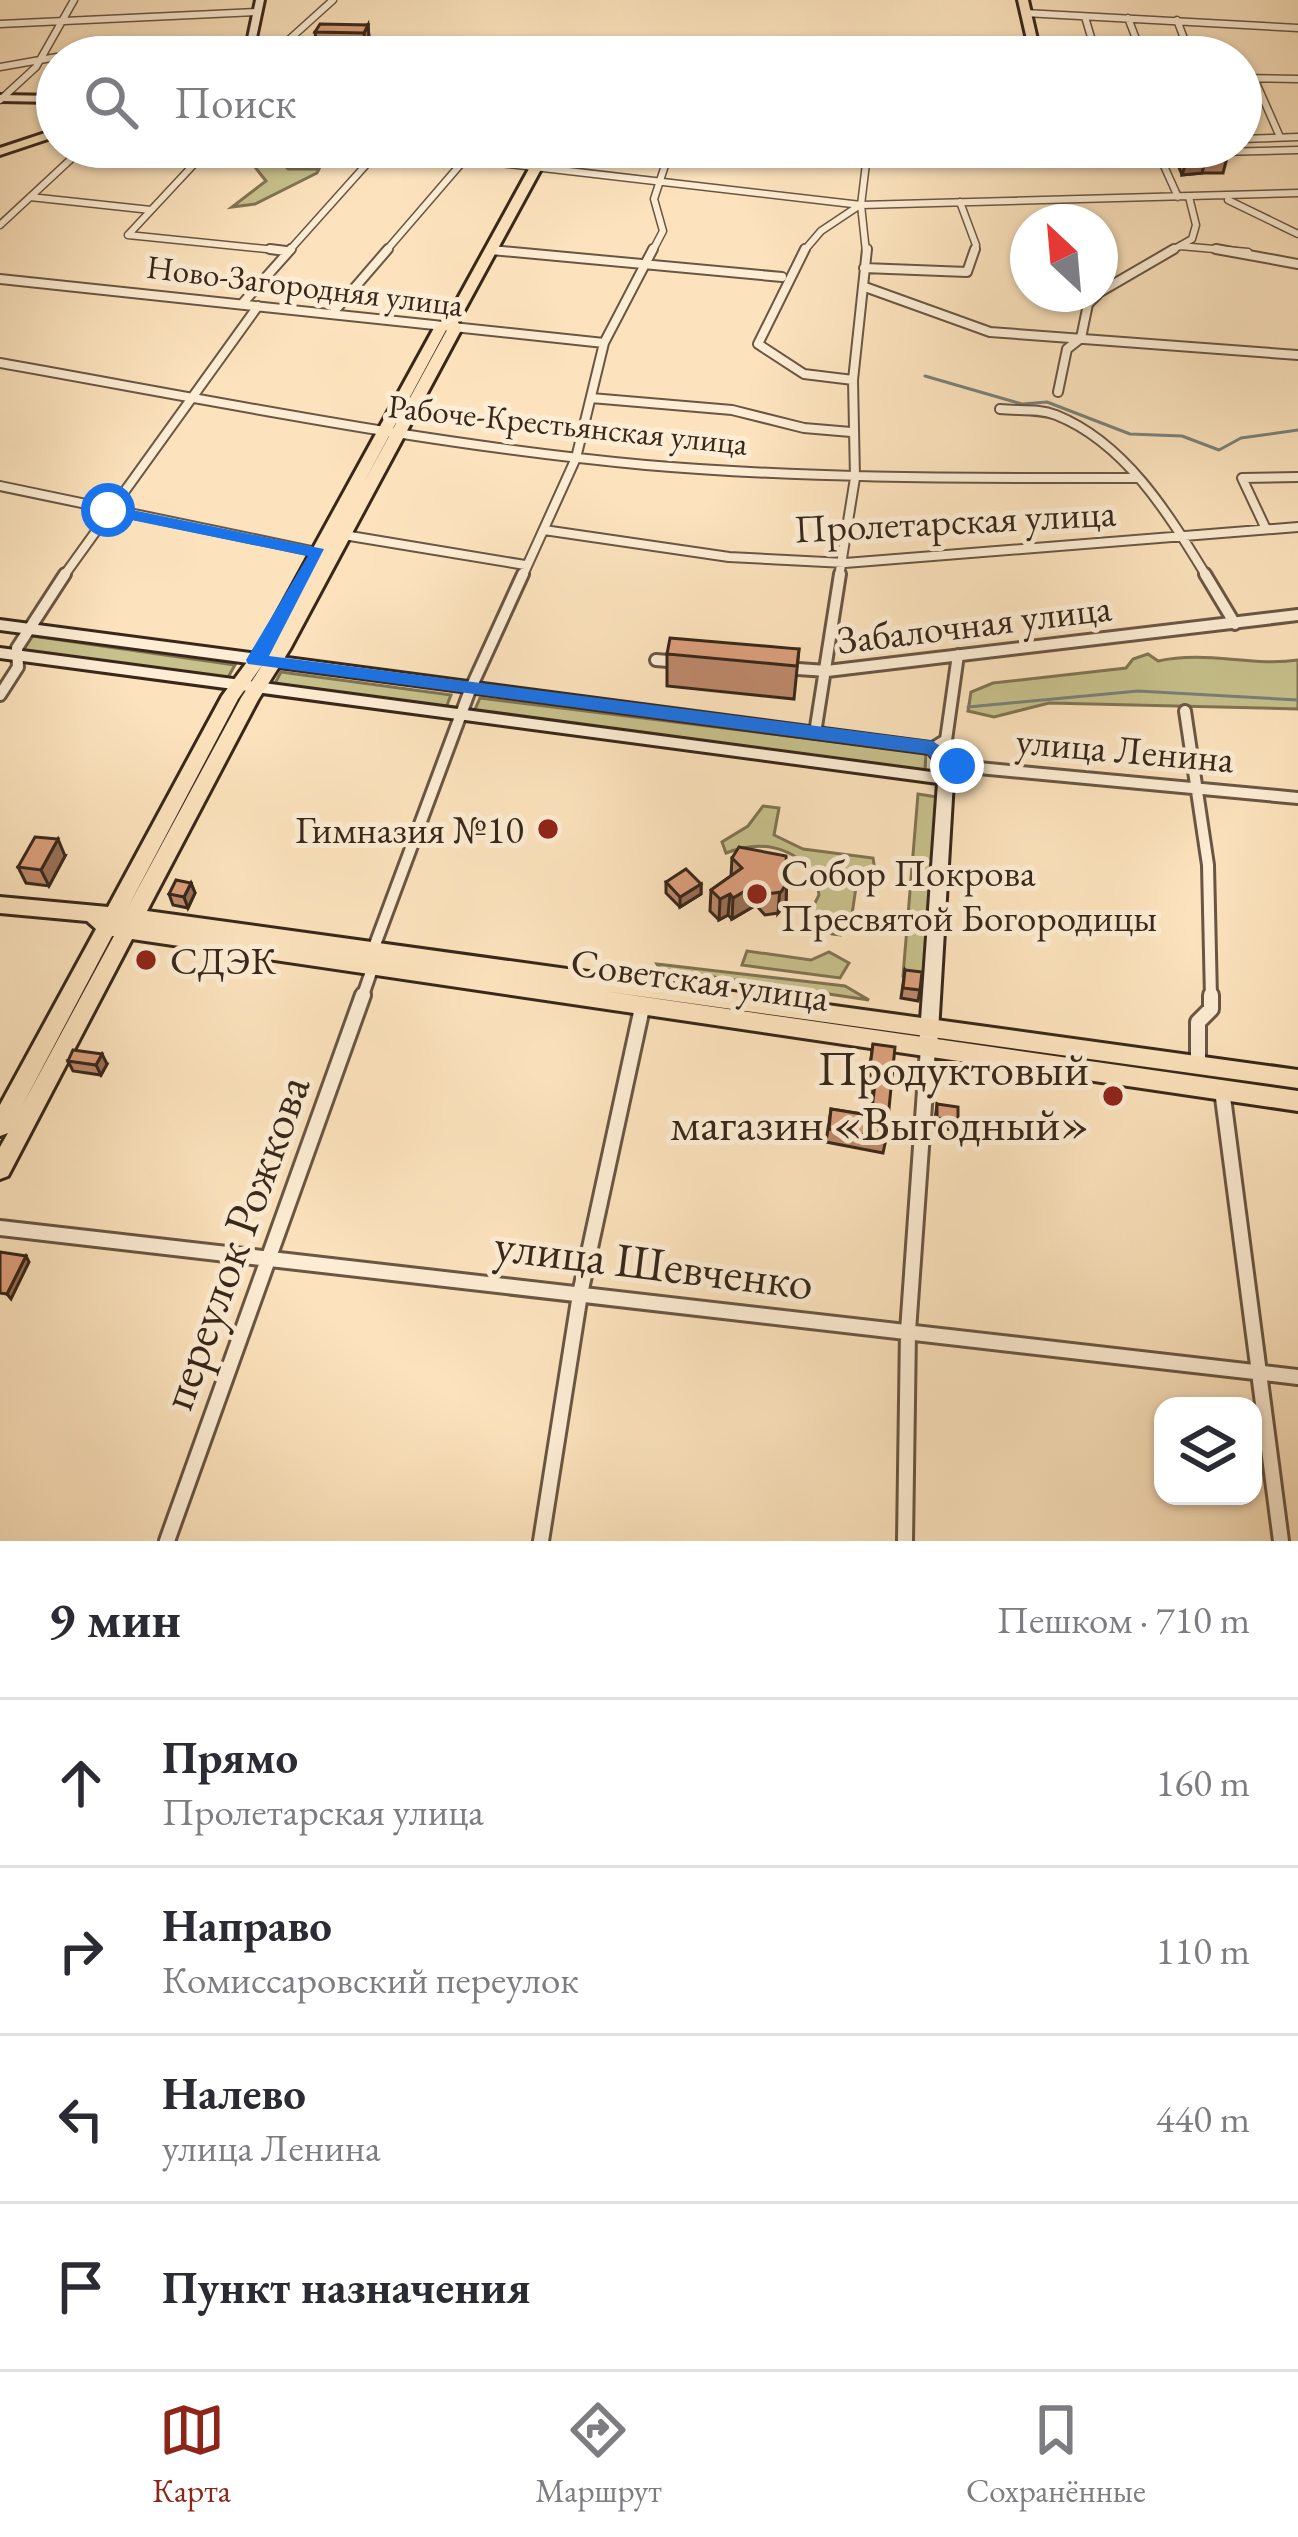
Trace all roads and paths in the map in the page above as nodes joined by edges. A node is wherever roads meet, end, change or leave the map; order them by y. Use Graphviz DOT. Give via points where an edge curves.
graph roads {
  1 [pos="74,0"];
  2 [pos="260,0"];
  3 [pos="333,0"];
  4 [pos="1023,0"];
  5 [pos="258,12"];
  6 [pos="1025,13"];
  7 [pos="1085,17"];
  8 [pos="1128,18"];
  9 [pos="1177,20"];
  10 [pos="66,22"];
  11 [pos="0,25"];
  12 [pos="1298,28"];
  13 [pos="255,35"];
  14 [pos="56,36"];
  15 [pos="296,36"];
  16 [pos="1031,36"];
  17 [pos="1091,36"];
  18 [pos="1135,36"];
  19 [pos="1183,36"];
  20 [pos="36,58"];
  21 [pos="36,63"];
  22 [pos="0,67"];
  23 [pos="1262,78"];
  24 [pos="1298,79"];
  25 [pos="1262,96"];
  26 [pos="1,99"];
  27 [pos="36,99"];
  28 [pos="1280,137"];
  29 [pos="1298,137"];
  30 [pos="1262,138"];
  31 [pos="36,139"];
  32 [pos="1298,150"];
  33 [pos="1262,151"];
  34 [pos="0,152"];
  35 [pos="61,168"];
  36 [pos="191,168"];
  37 [pos="363,168"];
  38 [pos="457,168"];
  39 [pos="537,168"];
  40 [pos="555,168"];
  41 [pos="662,168"];
  42 [pos="865,168"];
  43 [pos="1165,168"];
  44 [pos="658,180"];
  45 [pos="1298,193"];
  46 [pos="1220,196"];
  47 [pos="30,197"];
  48 [pos="1178,197"];
  49 [pos="1189,197"];
  50 [pos="960,202"];
  51 [pos="861,205"];
  52 [pos="151,211"];
  53 [pos="0,225"];
  54 [pos="1298,234"];
  55 [pos="1180,246"];
  56 [pos="491,250"];
  57 [pos="286,251"];
  58 [pos="646,262"];
  59 [pos="1298,264"];
  60 [pos="864,268"];
  61 [pos="782,277"];
  62 [pos="0,279"];
  63 [pos="1118,282"];
  64 [pos="865,287"];
  65 [pos="242,304"];
  66 [pos="258,306"];
  67 [pos="1087,312"];
  68 [pos="332,314"];
  69 [pos="448,327"];
  70 [pos="1082,338"];
  71 [pos="604,343"];
  72 [pos="1298,355"];
  73 [pos="0,364"];
  74 [pos="853,380"];
  75 [pos="1058,392"];
  76 [pos="194,397"];
  77 [pos="591,398"];
  78 [pos="1000,409"];
  79 [pos="392,432"];
  80 [pos="851,432"];
  81 [pos="576,458"];
  82 [pos="1298,477"];
  83 [pos="855,478"];
  84 [pos="1136,478"];
  85 [pos="0,486"];
  86 [pos="108,510"];
  87 [pos="1298,527"];
  88 [pos="1266,529"];
  89 [pos="544,530"];
  90 [pos="344,536"];
  91 [pos="1178,537"];
  92 [pos="326,554"];
  93 [pos="845,563"];
  94 [pos="525,565"];
  95 [pos="1298,616"];
  96 [pos="1235,624"];
  97 [pos="0,625"];
  98 [pos="29,629"];
  99 [pos="8,655"];
  100 [pos="958,655"];
  101 [pos="656,660"];
  102 [pos="262,662"];
  103 [pos="699,663"];
  104 [pos="763,667"];
  105 [pos="827,671"];
  106 [pos="245,689"];
  107 [pos="470,690"];
  108 [pos="0,695"];
  109 [pos="1185,711"];
  110 [pos="462,715"];
  111 [pos="815,733"];
  112 [pos="933,748"];
  113 [pos="946,772"];
  114 [pos="1197,790"];
  115 [pos="1298,799"];
  116 [pos="0,905"];
  117 [pos="114,921"];
  118 [pos="373,960"];
  119 [pos="642,1008"];
  120 [pos="929,1037"];
  121 [pos="1198,1065"];
  122 [pos="1298,1079"];
  123 [pos="1222,1090"];
  124 [pos="1298,1101"];
  125 [pos="0,1126"];
  126 [pos="0,1169"];
  127 [pos="0,1228"];
  128 [pos="274,1256"];
  129 [pos="580,1294"];
  130 [pos="908,1331"];
  131 [pos="1262,1372"];
  132 [pos="1298,1377"];
  133 [pos="167,1541"];
  134 [pos="541,1541"];
  135 [pos="905,1541"];
  136 [pos="1281,1541"];
  1 -- 10 [label="street"];
  2 -- 5 [label="main road"];
  3 -- 15 [label="street"];
  4 -- 6 [label="main road"];
  5 -- 10 [label="street"];
  5 -- 13 [label="main road"];
  6 -- 7 [label="street"];
  6 -- 16 [label="main road"];
  7 -- 8 [label="street"];
  7 -- 17 [label="street"];
  8 -- 9 [label="street"];
  8 -- 18 [label="street"];
  9 -- 12 [label="street"];
  9 -- 19 [label="street"];
  10 -- 11 [label="street"];
  10 -- 14 [label="street"];
  20 -- 22 [label="street"];
  21 -- 26 [label="street"];
  23 -- 24 [label="street"];
  25 -- 28 [label="street"];
  26 -- 27 [label="main road"];
  28 -- 29 [label="street"];
  28 -- 30 [label="street"];
  31 -- 34 [label="main road"];
  32 -- 33 [label="street"];
  35 -- 47 [label="street"];
  36 -- 52 [label="street"];
  37 -- 57 [label="street"];
  38 -- 68 [label="street"];
  39 -- 56 [label="main road"];
  40 -- 44 [label="street"];
  41 -- 44 [label="street, переулок Рожкова"];
  42 -- 51 [label="street"];
  43 -- 48 [label="street"];
  44 -- 51 [label="street"];
  44 -- 58 [label="street, переулок Рожкова" via="663,231"];
  45 -- 46 [label="street"];
  46 -- 49 [label="street"];
  46 -- 54 [label="street"];
  47 -- 52 [label="street"];
  47 -- 53 [label="street"];
  48 -- 49 [label="street"];
  48 -- 50 [label="street"];
  49 -- 55 [label="street" via="1196,225"];
  50 -- 51 [label="street"];
  50 -- 60 [label="street" via="976,245 967,272"];
  51 -- 60 [label="street"];
  51 -- 61 [label="street" via="841,214"];
  52 -- 57 [label="street" via="128,235"];
  55 -- 59 [label="street"];
  55 -- 63 [label="street"];
  56 -- 58 [label="street"];
  56 -- 69 [label="main road"];
  57 -- 65 [label="street"];
  58 -- 61 [label="street"];
  58 -- 71 [label="street, переулок Рожкова"];
  60 -- 64 [label="street"];
  61 -- 74 [label="street" via="758,344 804,374"];
  62 -- 65 [label="street, Ново-Загородняя улица"];
  64 -- 70 [label="street" via="964,326"];
  64 -- 74 [label="street"];
  65 -- 66 [label="street, Ново-Загородняя улица"];
  66 -- 68 [label="street, Ново-Загородняя улица"];
  66 -- 76 [label="street"];
  67 -- 70 [label="street"];
  68 -- 69 [label="street, Ново-Загородняя улица"];
  69 -- 71 [label="street, Ново-Загородняя улица"];
  69 -- 79 [label="main road"];
  70 -- 72 [label="street"];
  70 -- 75 [label="street" via="1067,350"];
  71 -- 77 [label="street, переулок Рожкова"];
  73 -- 76 [label="street, Рабоче-Крестьянская улица"];
  74 -- 80 [label="street"];
  76 -- 79 [label="street, Рабоче-Крестьянская улица"];
  76 -- 86 [label="street"];
  77 -- 80 [label="street" via="732,410"];
  77 -- 81 [label="street, переулок Рожкова"];
  78 -- 84 [label="street" via="1066,419"];
  79 -- 81 [label="street, Рабоче-Крестьянская улица"];
  79 -- 90 [label="main road"];
  79 -- 92 [label="main road"];
  80 -- 83 [label="street"];
  81 -- 83 [label="street, Рабоче-Крестьянская улица"];
  81 -- 89 [label="street, переулок Рожкова"];
  82 -- 88 [label="street" via="1242,478"];
  83 -- 84 [label="street, Рабоче-Крестьянская улица"];
  83 -- 93 [label="street"];
  84 -- 91 [label="street"];
  85 -- 86 [label="street"];
  86 -- 92 [label="street"];
  86 -- 98 [label="street"];
  87 -- 88 [label="street, Пролетарская улица"];
  88 -- 91 [label="street, Пролетарская улица"];
  89 -- 93 [label="street, Пролетарская улица" via="684,552"];
  89 -- 94 [label="street, переулок Рожкова"];
  90 -- 92 [label="main road"];
  90 -- 94 [label="street"];
  91 -- 93 [label="street, Пролетарская улица"];
  91 -- 96 [label="street"];
  92 -- 102 [label="main road"];
  93 -- 105 [label="street"];
  94 -- 107 [label="street, переулок Рожкова"];
  95 -- 96 [label="street, Забалочная улица"];
  96 -- 100 [label="street, Забалочная улица"];
  97 -- 98 [label="main road"];
  98 -- 99 [label="street"];
  98 -- 102 [label="main road"];
  99 -- 106 [label="main road, улица Ленина"];
  99 -- 108 [label="street" via="18,667"];
  100 -- 105 [label="street, Забалочная улица"];
  100 -- 112 [label="street" via="946,740"];
  101 -- 103 [label="street"];
  102 -- 106 [label="main road"];
  102 -- 107 [label="main road"];
  104 -- 105 [label="street, Забалочная улица"];
  105 -- 111 [label="street"];
  106 -- 110 [label="main road, улица Ленина"];
  106 -- 117 [label="main road"];
  107 -- 110 [label="street, переулок Рожкова"];
  107 -- 111 [label="main road"];
  109 -- 114 [label="street"];
  110 -- 113 [label="main road, улица Ленина"];
  110 -- 118 [label="street, переулок Рожкова"];
  111 -- 112 [label="main road"];
  112 -- 113 [label="main road"];
  113 -- 114 [label="street, улица Ленина"];
  113 -- 120 [label="main road"];
  114 -- 115 [label="street, улица Ленина"];
  114 -- 121 [label="street" via="1208,865 1211,1009 1198,1022"];
  116 -- 117 [label="main road, Советская улица"];
  117 -- 118 [label="main road, Советская улица"];
  117 -- 125 [label="main road"];
  117 -- 126 [label="main road"];
  118 -- 119 [label="main road, Советская улица"];
  118 -- 120 [label="main road, Советская улица"];
  118 -- 128 [label="street, переулок Рожкова"];
  119 -- 120 [label="main road, Советская улица"];
  119 -- 129 [label="street"];
  120 -- 121 [label="main road, Советская улица"];
  120 -- 123 [label="main road, Советская улица"];
  120 -- 130 [label="street"];
  121 -- 122 [label="main road, Советская улица"];
  123 -- 124 [label="main road, Советская улица"];
  123 -- 131 [label="street"];
  127 -- 128 [label="street, улица Шевченко"];
  128 -- 129 [label="street, улица Шевченко"];
  128 -- 133 [label="street, переулок Рожкова"];
  129 -- 130 [label="street, улица Шевченко"];
  129 -- 134 [label="street"];
  130 -- 131 [label="street, улица Шевченко"];
  130 -- 135 [label="street"];
  131 -- 132 [label="street, улица Шевченко"];
  131 -- 136 [label="street"];
}
